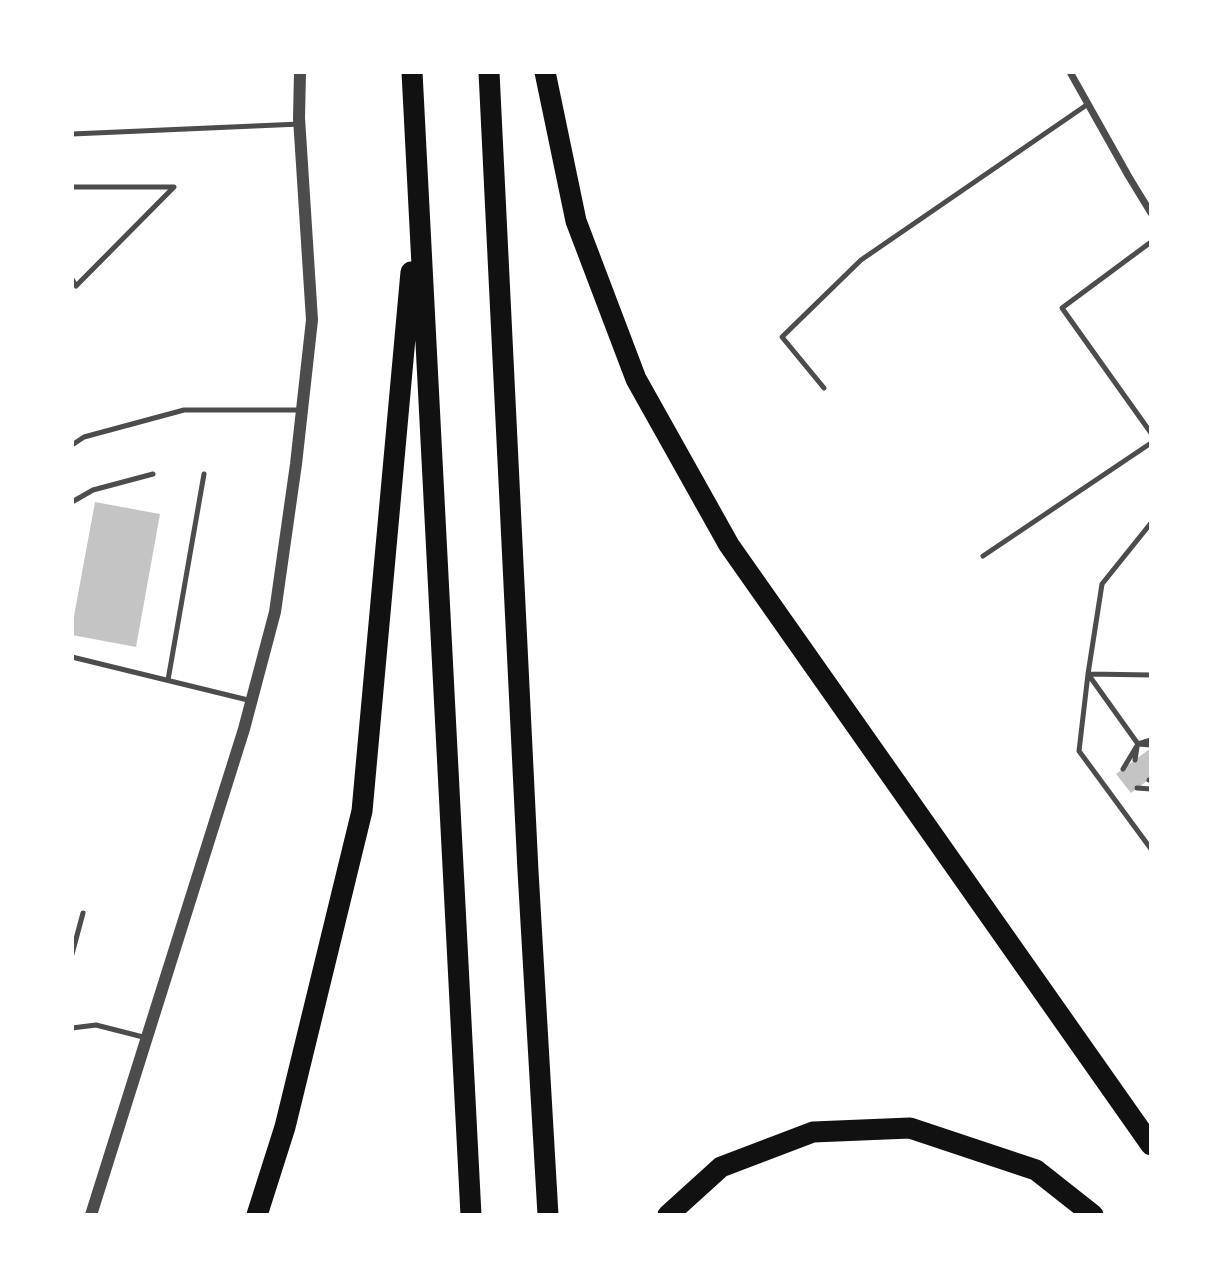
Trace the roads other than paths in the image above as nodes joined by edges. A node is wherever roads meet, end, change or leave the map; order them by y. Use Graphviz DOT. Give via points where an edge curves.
graph roads {
  1 [pos="300,72"];
  2 [pos="412,72"];
  3 [pos="489,72"];
  4 [pos="545,72"];
  5 [pos="1070,72"];
  6 [pos="1088,104"];
  7 [pos="300,124"];
  8 [pos="72,134"];
  9 [pos="72,187"];
  10 [pos="419,193"];
  11 [pos="1151,213"];
  12 [pos="1151,243"];
  13 [pos="72,279"];
  14 [pos="824,388"];
  15 [pos="302,410"];
  16 [pos="1151,433"];
  17 [pos="1151,443"];
  18 [pos="72,445"];
  19 [pos="153,474"];
  20 [pos="204,474"];
  21 [pos="72,502"];
  22 [pos="1151,523"];
  23 [pos="983,556"];
  24 [pos="72,657"];
  25 [pos="1088,674"];
  26 [pos="1151,675"];
  27 [pos="168,680"];
  28 [pos="252,701"];
  29 [pos="1151,740"];
  30 [pos="1138,744"];
  31 [pos="1151,746"];
  32 [pos="1135,760"];
  33 [pos="1123,769"];
  34 [pos="1138,788"];
  35 [pos="1151,789"];
  36 [pos="1151,849"];
  37 [pos="83,913"];
  38 [pos="72,954"];
  39 [pos="72,1028"];
  40 [pos="147,1038"];
  41 [pos="1151,1144"];
  42 [pos="91,1215"];
  43 [pos="257,1215"];
  44 [pos="471,1215"];
  45 [pos="548,1215"];
  46 [pos="668,1215"];
  47 [pos="1093,1215"];
  1 -- 7 [label="street"];
  2 -- 10 [label="highway"];
  3 -- 45 [label="highway"];
  4 -- 41 [label="highway" via="576,221 636,379 729,545"];
  5 -- 6 [label="street"];
  6 -- 11 [label="street"];
  6 -- 14 [label="lane" via="861,260 782,337"];
  7 -- 8 [label="lane"];
  7 -- 15 [label="street" via="312,320"];
  9 -- 13 [label="lane" via="174,187 76,286"];
  10 -- 43 [label="highway" via="362,811 285,1127"];
  10 -- 44 [label="highway"];
  12 -- 16 [label="lane" via="1062,307"];
  15 -- 18 [label="lane" via="184,410 84,437"];
  15 -- 28 [label="street" via="275,612"];
  17 -- 23 [label="lane"];
  19 -- 21 [label="lane" via="93,490"];
  20 -- 27 [label="lane"];
  22 -- 25 [label="lane" via="1102,584"];
  24 -- 27 [label="lane"];
  25 -- 26 [label="lane"];
  25 -- 30 [label="lane"];
  25 -- 36 [label="lane" via="1079,751"];
  27 -- 28 [label="lane"];
  28 -- 40 [label="street"];
  29 -- 30 [label="lane"];
  30 -- 31 [label="lane"];
  30 -- 32 [label="lane"];
  30 -- 33 [label="lane"];
  34 -- 35 [label="lane"];
  37 -- 38 [label="lane"];
  39 -- 40 [label="lane" via="96,1025"];
  40 -- 42 [label="street"];
  46 -- 47 [label="highway" via="721,1167 813,1132 910,1128 1036,1170"];
}
